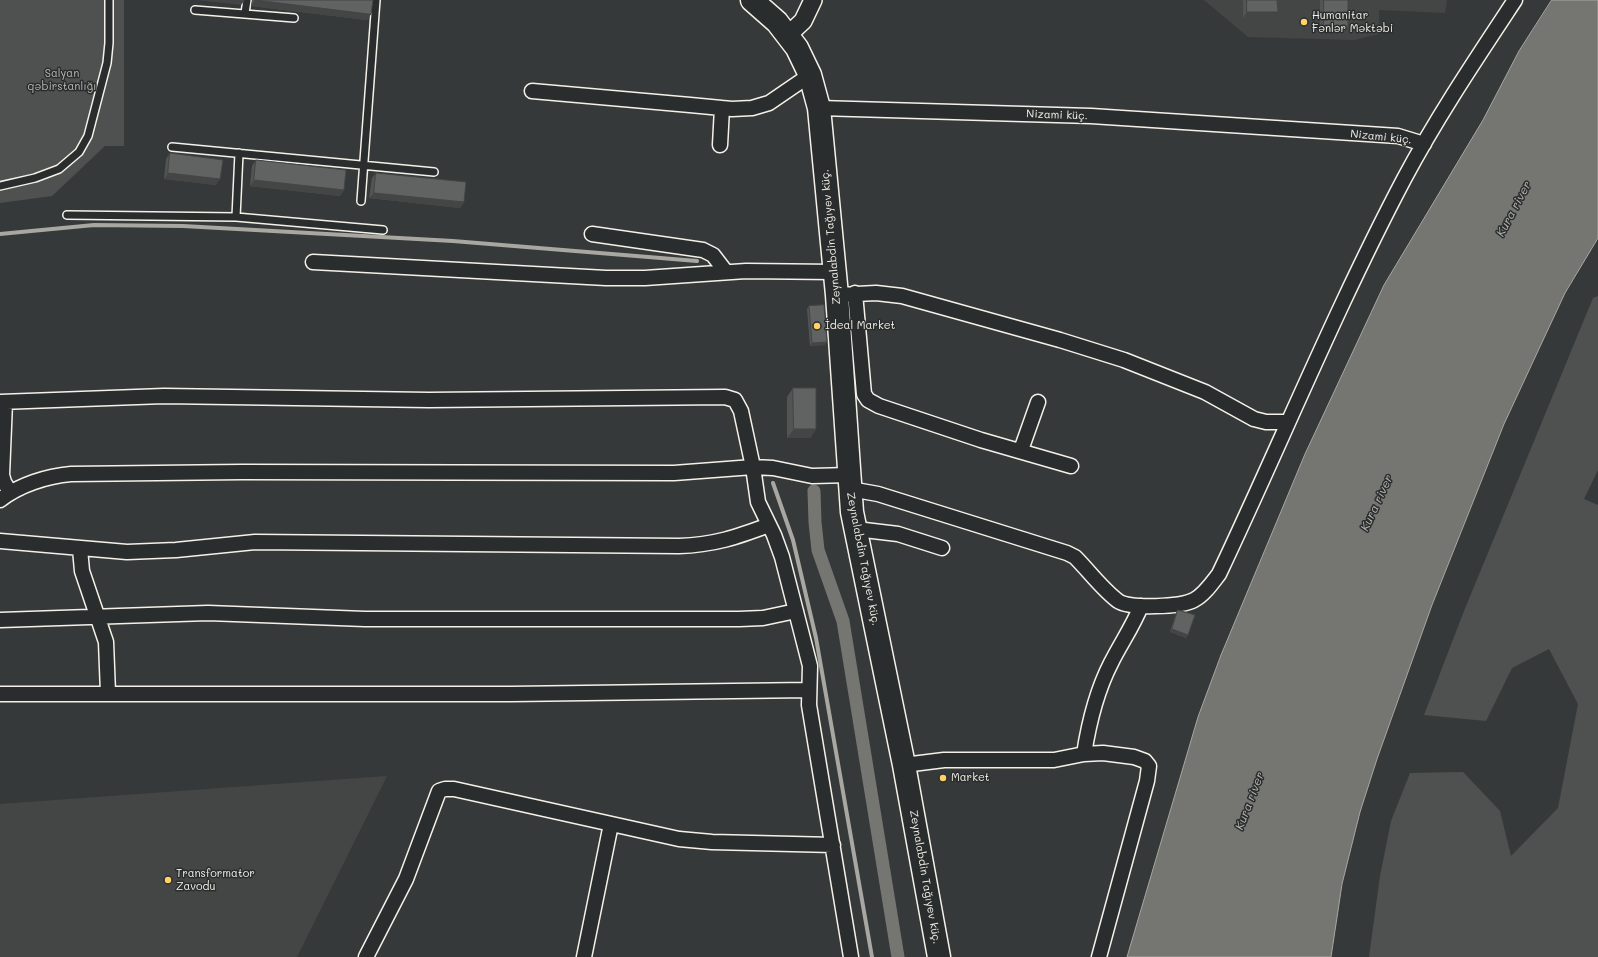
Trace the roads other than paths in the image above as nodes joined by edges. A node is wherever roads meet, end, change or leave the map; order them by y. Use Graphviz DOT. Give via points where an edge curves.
graph roads {
  1 [pos="109,0"];
  2 [pos="247,0"];
  3 [pos="376,0"];
  4 [pos="752,0"];
  5 [pos="813,0"];
  6 [pos="1515,0"];
  7 [pos="195,10"];
  8 [pos="244,13"];
  9 [pos="294,18"];
  10 [pos="788,36"];
  11 [pos="810,75"];
  12 [pos="532,90"];
  13 [pos="722,108"];
  14 [pos="819,108"];
  15 [pos="1424,144"];
  16 [pos="720,145"];
  17 [pos="172,147"];
  18 [pos="239,153"];
  19 [pos="363,165"];
  20 [pos="434,172"];
  21 [pos="0,186"];
  22 [pos="361,201"];
  23 [pos="67,215"];
  24 [pos="236,217"];
  25 [pos="383,230"];
  26 [pos="592,234"];
  27 [pos="313,262"];
  28 [pos="726,272"];
  29 [pos="834,272"];
  30 [pos="846,294"];
  31 [pos="2,402"];
  32 [pos="1038,402"];
  33 [pos="1288,422"];
  34 [pos="1021,450"];
  35 [pos="1071,466"];
  36 [pos="753,467"];
  37 [pos="849,482"];
  38 [pos="5,496"];
  39 [pos="769,525"];
  40 [pos="856,529"];
  41 [pos="0,541"];
  42 [pos="942,548"];
  43 [pos="80,549"];
  44 [pos="1141,606"];
  45 [pos="796,611"];
  46 [pos="97,616"];
  47 [pos="0,620"];
  48 [pos="808,690"];
  49 [pos="108,693"];
  50 [pos="0,694"];
  51 [pos="1084,754"];
  52 [pos="904,765"];
  53 [pos="612,824"];
  54 [pos="833,845"];
  55 [pos="367,957"];
  56 [pos="584,957"];
  57 [pos="851,957"];
  58 [pos="939,957"];
  59 [pos="1098,957"];
  1 -- 21 [label="lane" via="107,63 88,136 79,152 59,170"];
  2 -- 8 [label="lane"];
  3 -- 19 [label="lane"];
  4 -- 10 [label="main road" via="777,22"];
  5 -- 10 [label="street" via="804,21"];
  6 -- 15 [label="street" via="1450,98"];
  7 -- 8 [label="lane"];
  8 -- 9 [label="lane"];
  10 -- 11 [label="main road"];
  11 -- 13 [label="street" via="769,103 752,108"];
  11 -- 14 [label="main road"];
  12 -- 13 [label="street"];
  13 -- 16 [label="street"];
  14 -- 15 [label="street, Nizami küç." via="1091,116 1398,136"];
  14 -- 29 [label="main road, Zeynalabdin Tağıyev küç."];
  15 -- 33 [label="street" via="1345,297"];
  17 -- 18 [label="lane"];
  18 -- 19 [label="lane"];
  18 -- 24 [label="lane"];
  19 -- 20 [label="lane"];
  19 -- 22 [label="lane"];
  23 -- 24 [label="lane"];
  24 -- 25 [label="lane"];
  26 -- 28 [label="street" via="703,250 713,255"];
  27 -- 28 [label="street" via="606,278"];
  28 -- 29 [label="street"];
  29 -- 30 [label="main road, Zeynalabdin Tağıyev küç."];
  30 -- 33 [label="street" via="876,293 902,296 1060,340 1124,360 1205,392 1254,419"];
  30 -- 34 [label="street" via="864,394 868,400 981,440"];
  30 -- 37 [label="main road, Zeynalabdin Tağıyev küç."];
  31 -- 36 [label="street" via="164,396 429,400 725,397 735,400 741,411"];
  31 -- 38 [label="street" via="2,475"];
  32 -- 34 [label="street"];
  33 -- 44 [label="street" via="1219,574 1194,600 1184,604"];
  34 -- 35 [label="street"];
  36 -- 37 [label="street" via="773,468"];
  36 -- 38 [label="street" via="674,473 71,474"];
  36 -- 39 [label="street" via="758,502"];
  37 -- 40 [label="main road, Zeynalabdin Tağıyev küç."];
  37 -- 44 [label="street" via="878,494 1067,553 1075,557 1119,601 1129,606"];
  39 -- 43 [label="street" via="723,541 679,546 255,542 128,552"];
  39 -- 45 [label="street" via="782,557"];
  40 -- 42 [label="street" via="898,534"];
  40 -- 52 [label="main road, Zeynalabdin Tağıyev küç."];
  41 -- 43 [label="street"];
  43 -- 46 [label="street" via="82,570"];
  44 -- 51 [label="street" via="1135,622 1111,663 1097,697 1088,726"];
  45 -- 46 [label="street" via="763,618 739,619 352,618 208,613"];
  45 -- 48 [label="street" via="810,666 811,679"];
  46 -- 47 [label="street"];
  46 -- 49 [label="street" via="106,642"];
  48 -- 49 [label="street" via="511,694"];
  48 -- 54 [label="street"];
  49 -- 50 [label="street"];
  51 -- 52 [label="street" via="1054,760 944,760"];
  51 -- 59 [label="street" via="1103,752 1134,757 1145,761 1149,766"];
  52 -- 58 [label="main road, Zeynalabdin Tağıyev küç."];
  53 -- 54 [label="street" via="679,839 706,842"];
  53 -- 55 [label="street" via="454,789 440,791 406,879"];
  53 -- 56 [label="street"];
  54 -- 57 [label="street"];
}
